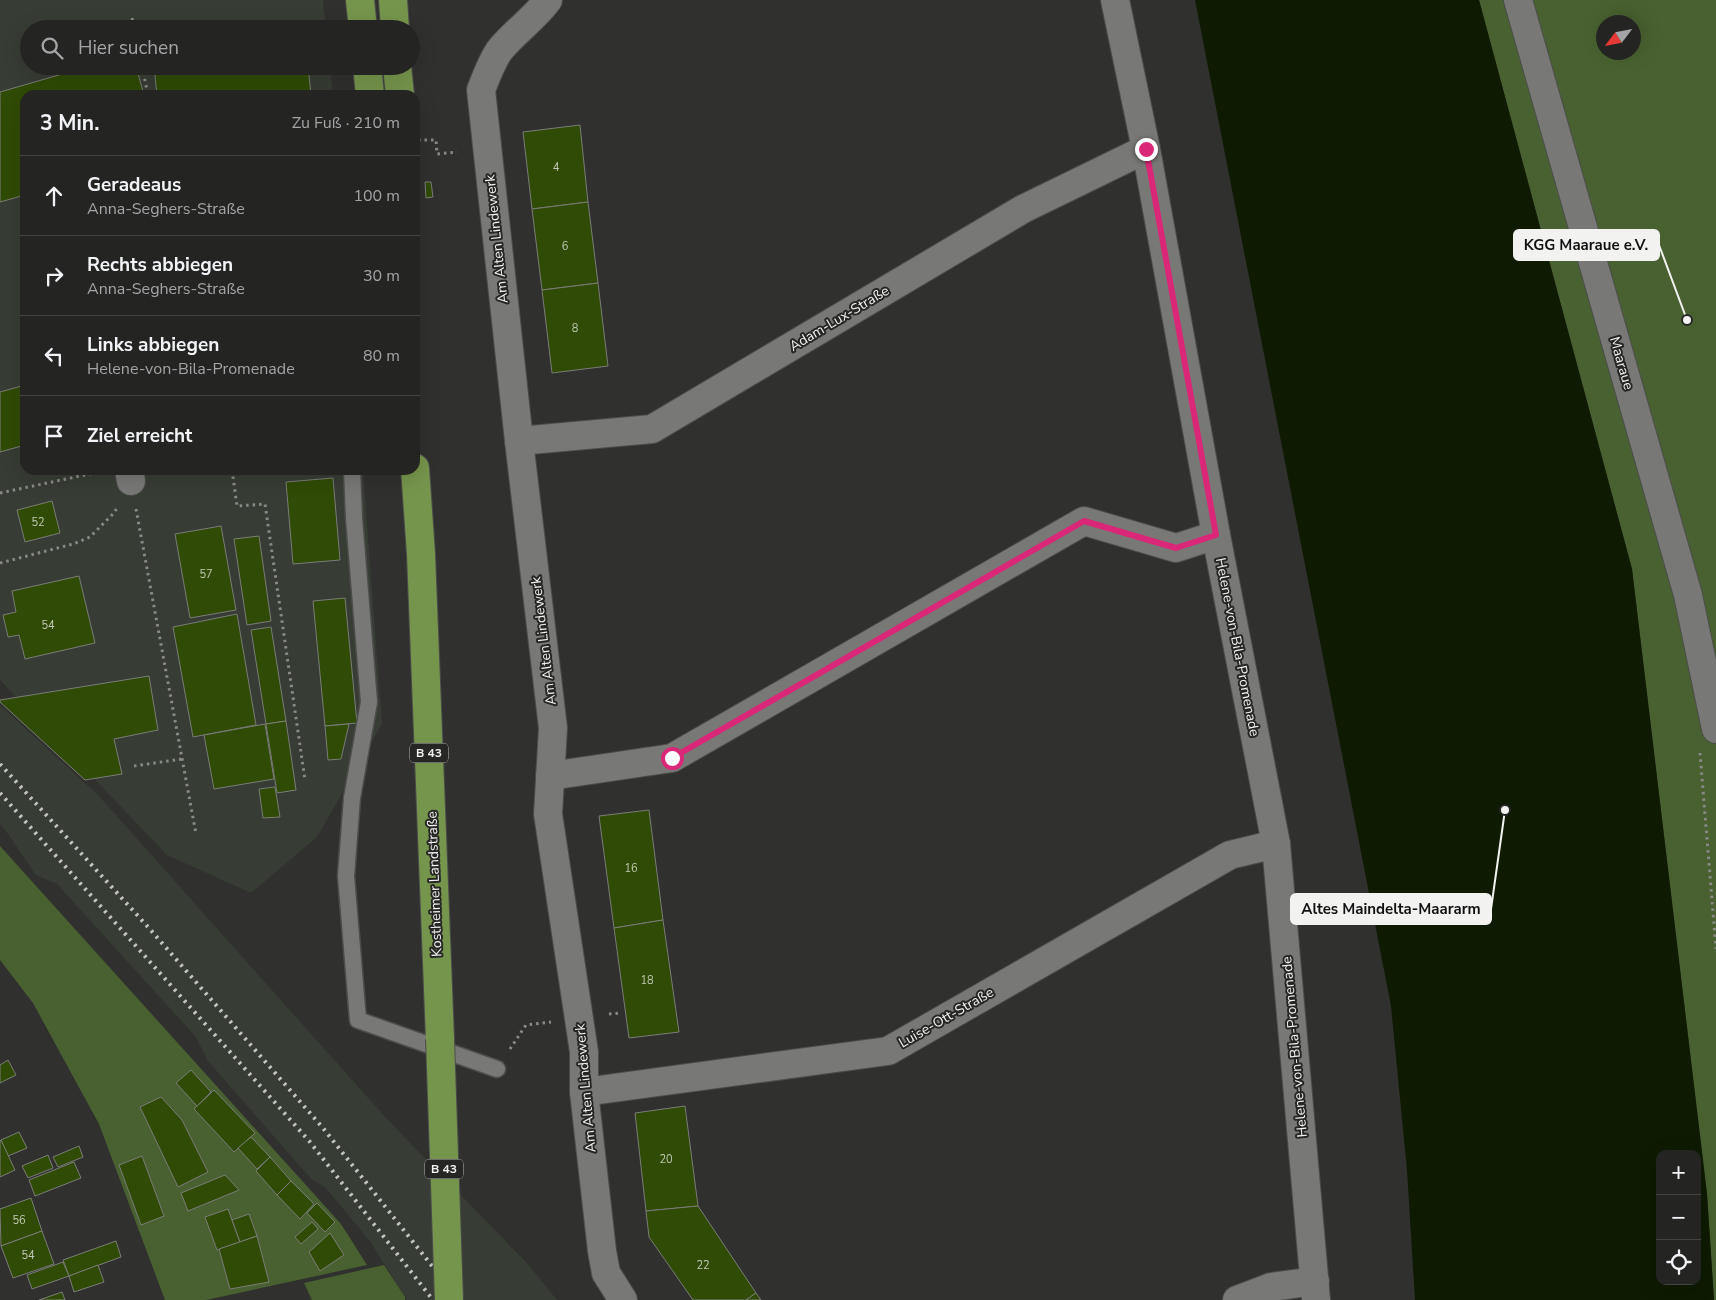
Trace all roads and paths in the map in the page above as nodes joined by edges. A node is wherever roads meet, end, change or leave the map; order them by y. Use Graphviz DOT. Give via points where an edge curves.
graph roads {
  1 [pos="360,0"];
  2 [pos="393,0"];
  3 [pos="548,0"];
  4 [pos="1115,0"];
  5 [pos="1518,0"];
  6 [pos="362,20"];
  7 [pos="394,20"];
  8 [pos="144,75"];
  9 [pos="368,75"];
  10 [pos="399,75"];
  11 [pos="147,90"];
  12 [pos="369,90"];
  13 [pos="400,90"];
  14 [pos="420,140"];
  15 [pos="486,149"];
  16 [pos="1146,149"];
  17 [pos="519,441"];
  18 [pos="115,475"];
  19 [pos="121,475"];
  20 [pos="121,475"];
  21 [pos="233,475"];
  22 [pos="352,475"];
  23 [pos="415,475"];
  24 [pos="0,493"];
  25 [pos="1216,535"];
  26 [pos="0,563"];
  27 [pos="1716,729"];
  28 [pos="182,759"];
  29 [pos="134,766"];
  30 [pos="550,776"];
  31 [pos="305,780"];
  32 [pos="196,834"];
  33 [pos="1276,844"];
  34 [pos="579,1018"];
  35 [pos="497,1069"];
  36 [pos="584,1092"];
  37 [pos="1316,1291"];
  38 [pos="449,1300"];
  39 [pos="624,1300"];
  40 [pos="1236,1300"];
  1 -- 6 [label="main road"];
  2 -- 7 [label="main road"];
  3 -- 15 [label="street, Am Alten Lindewerk" via="500,51 480,90"];
  4 -- 16 [label="street, Helene-von-Bila-Promenade"];
  5 -- 27 [label="street, Maaraue" via="1688,596"];
  8 -- 11 [label="path"];
  9 -- 12 [label="main road"];
  10 -- 13 [label="main road"];
  14 -- 15 [label="path" via="436,140 437,154"];
  15 -- 17 [label="street, Am Alten Lindewerk"];
  16 -- 17 [label="street, Adam-Lux-Straße" via="1023,209 652,429"];
  16 -- 25 [label="street, Helene-von-Bila-Promenade"];
  17 -- 30 [label="street, Am Alten Lindewerk" via="553,728"];
  18 -- 24 [label="path"];
  19 -- 26 [label="path" via="114,513 90,537"];
  20 -- 28 [label="path"];
  21 -- 31 [label="path" via="237,506 265,504"];
  22 -- 35 [label="lane" via="369,702 352,798 346,876 358,1020"];
  23 -- 38 [label="main road, Kostheimer Landstraße / B 43, bridge"];
  25 -- 30 [label="street" via="1176,548 1084,521 672,758"];
  25 -- 33 [label="street, Helene-von-Bila-Promenade"];
  28 -- 29 [label="path"];
  28 -- 32 [label="path"];
  30 -- 34 [label="street, Am Alten Lindewerk" via="548,814"];
  33 -- 36 [label="street, Luise-Ott-Straße" via="1230,855 888,1051"];
  33 -- 37 [label="street, Helene-von-Bila-Promenade"];
  34 -- 35 [label="path" via="526,1025"];
  34 -- 36 [label="street, Am Alten Lindewerk" via="584,1052"];
  36 -- 39 [label="street, Am Alten Lindewerk" via="606,1273"];
  37 -- 40 [label="street" via="1271,1287"];
}
